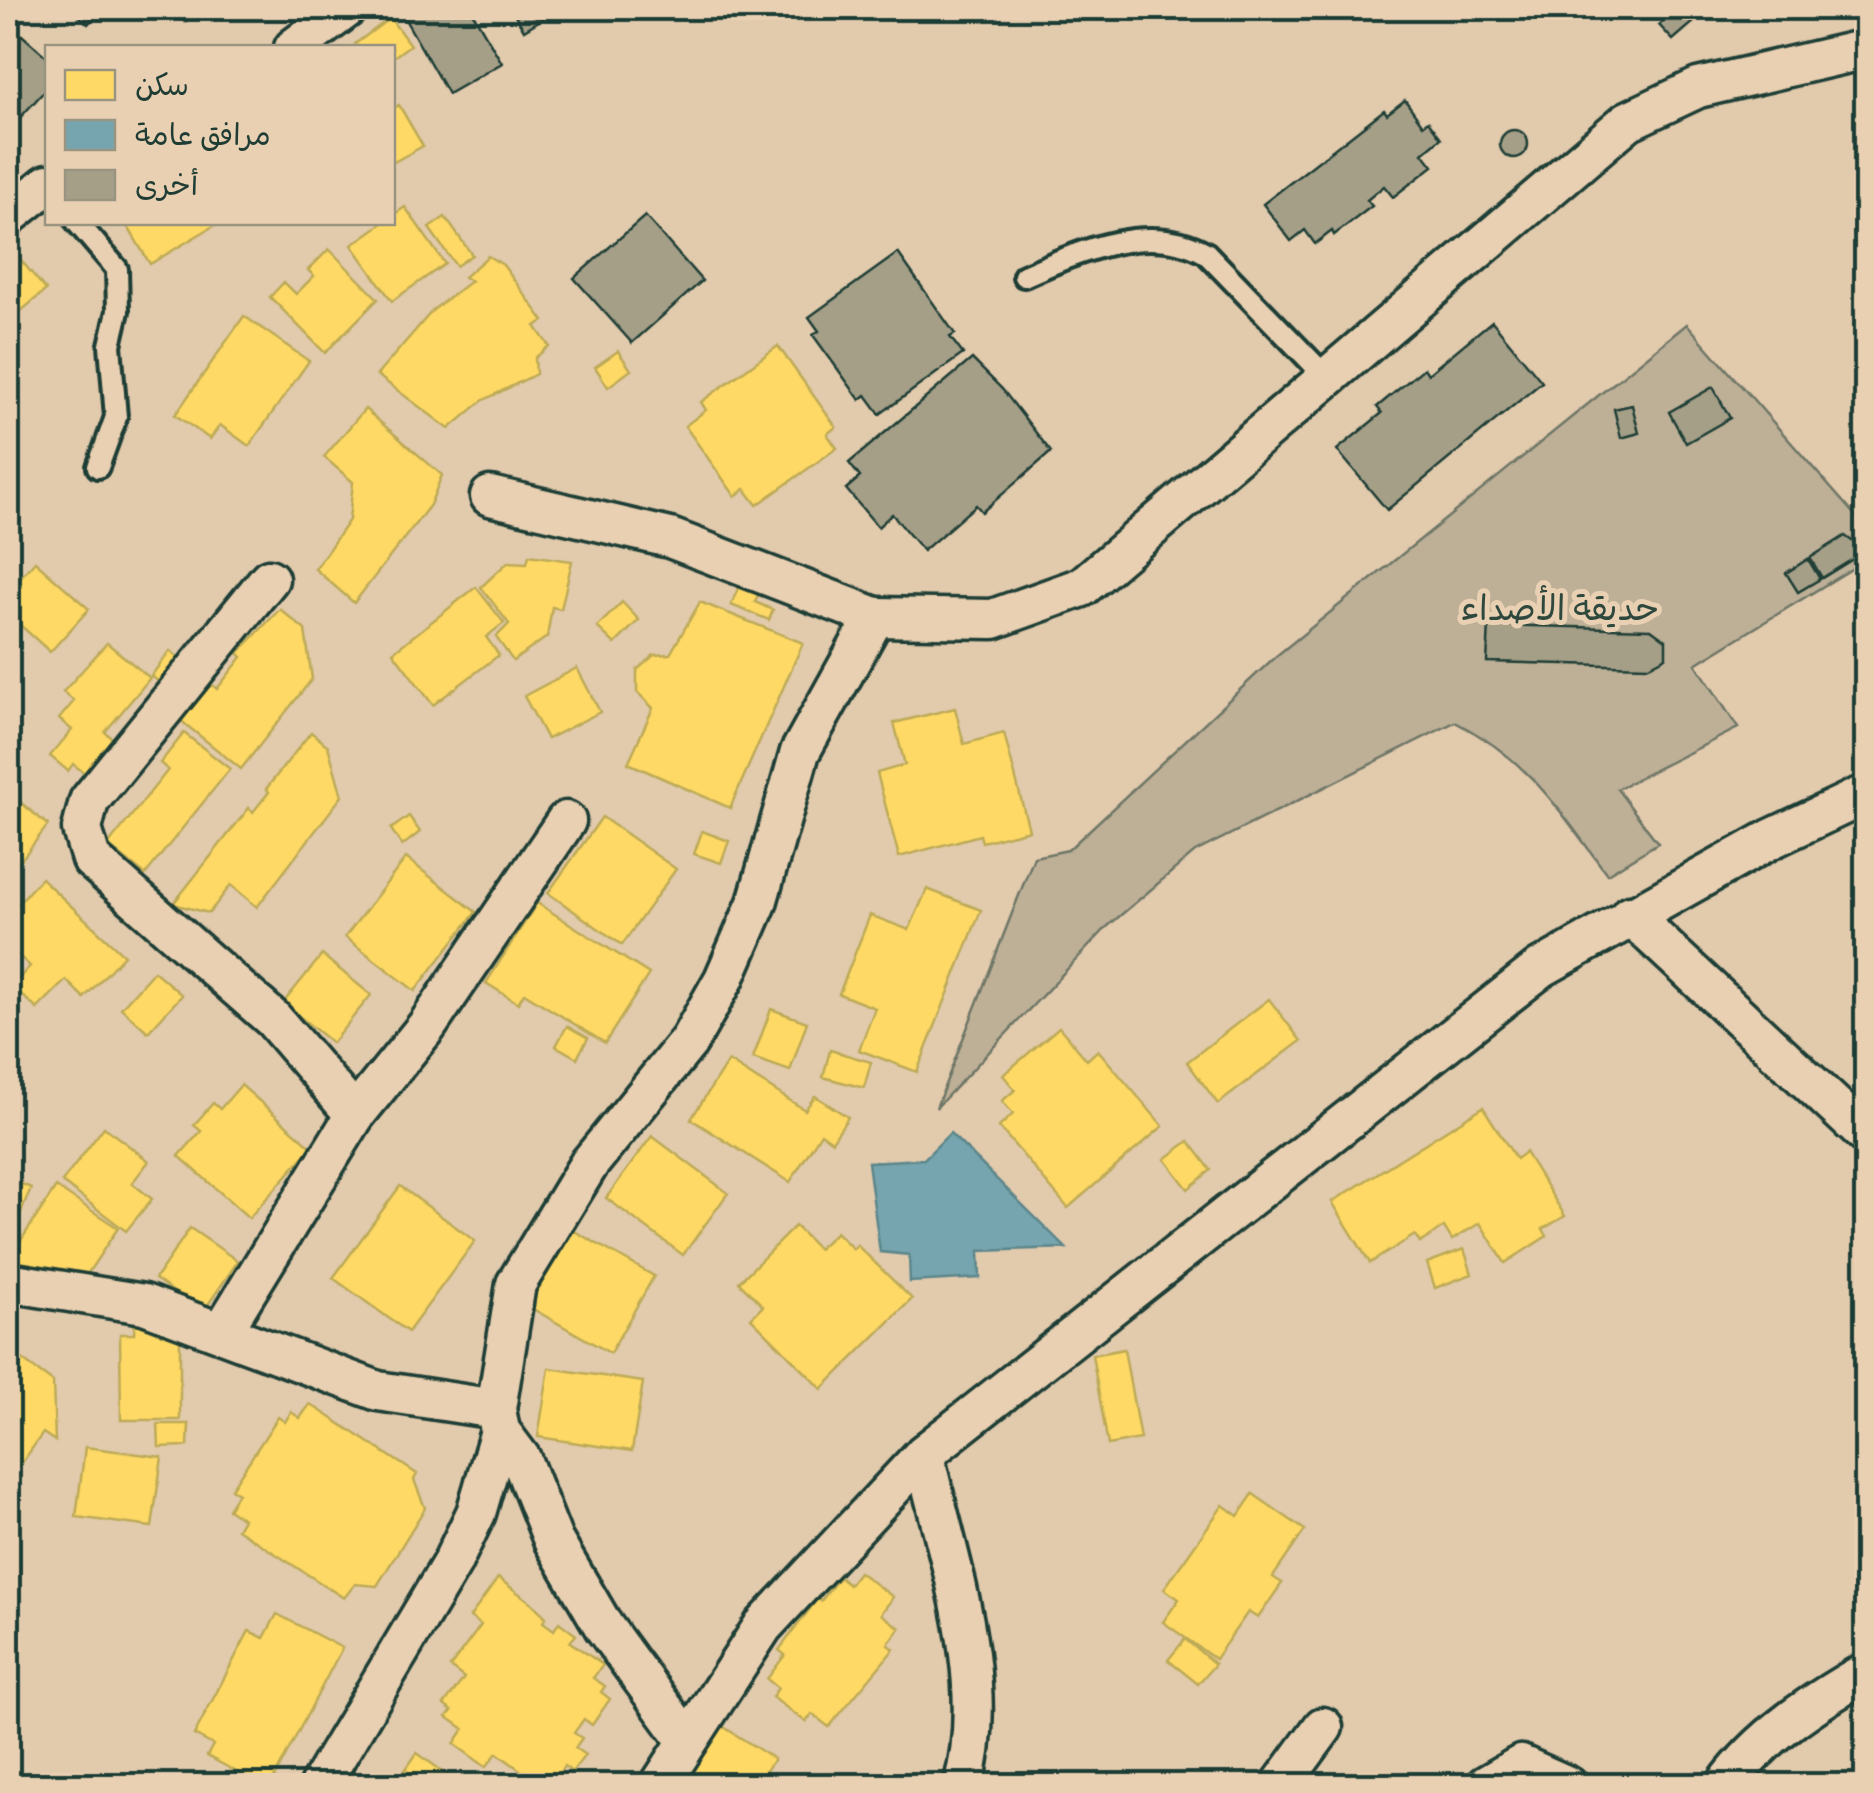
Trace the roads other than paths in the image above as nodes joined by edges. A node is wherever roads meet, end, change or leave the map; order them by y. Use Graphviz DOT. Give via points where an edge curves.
graph roads {
  1 [pos="347,8"];
  2 [pos="298,45"];
  3 [pos="1866,49"];
  4 [pos="45,188"];
  5 [pos="8,216"];
  6 [pos="80,225"];
  7 [pos="1024,276"];
  8 [pos="1328,379"];
  9 [pos="98,468"];
  10 [pos="490,496"];
  11 [pos="269,578"];
  12 [pos="876,618"];
  13 [pos="1866,794"];
  14 [pos="566,820"];
  15 [pos="1630,915"];
  16 [pos="355,1114"];
  17 [pos="1866,1135"];
  18 [pos="8,1282"];
  19 [pos="223,1330"];
  20 [pos="498,1420"];
  21 [pos="924,1454"];
  22 [pos="1866,1672"];
  23 [pos="1323,1727"];
  24 [pos="686,1739"];
  25 [pos="319,1786"];
  26 [pos="659,1786"];
  27 [pos="963,1786"];
  28 [pos="1280,1786"];
  29 [pos="1485,1786"];
  30 [pos="1568,1786"];
  31 [pos="1725,1786"];
  1 -- 2 [label="street"];
  3 -- 8 [label="street" via="1698,88 1628,122"];
  4 -- 5 [label="street"];
  6 -- 9 [label="lane" via="117,269 110,346 116,417"];
  7 -- 8 [label="lane" via="1081,251 1130,240 1188,243 1206,253"];
  8 -- 12 [label="street" via="1082,586 994,619"];
  10 -- 12 [label="street" via="670,538"];
  11 -- 16 [label="street" via="89,801 82,829 91,859 273,1019"];
  12 -- 20 [label="street" via="800,752 757,904 724,979 689,1041 589,1164 516,1284"];
  13 -- 15 [label="street"];
  14 -- 16 [label="street" via="427,1026"];
  15 -- 17 [label="street"];
  15 -- 21 [label="street" via="1464,1024"];
  16 -- 19 [label="street"];
  18 -- 19 [label="street" via="144,1304"];
  19 -- 20 [label="street" via="378,1391"];
  20 -- 24 [label="street" via="521,1458 552,1540 604,1627"];
  20 -- 25 [label="street" via="476,1513 452,1563"];
  21 -- 24 [label="street" via="763,1626"];
  21 -- 27 [label="street" via="969,1658 972,1714"];
  22 -- 31 [label="street" via="1812,1703"];
  23 -- 28 [label="street"];
  24 -- 26 [label="street"];
  29 -- 30 [label="street" via="1520,1765"];
}
